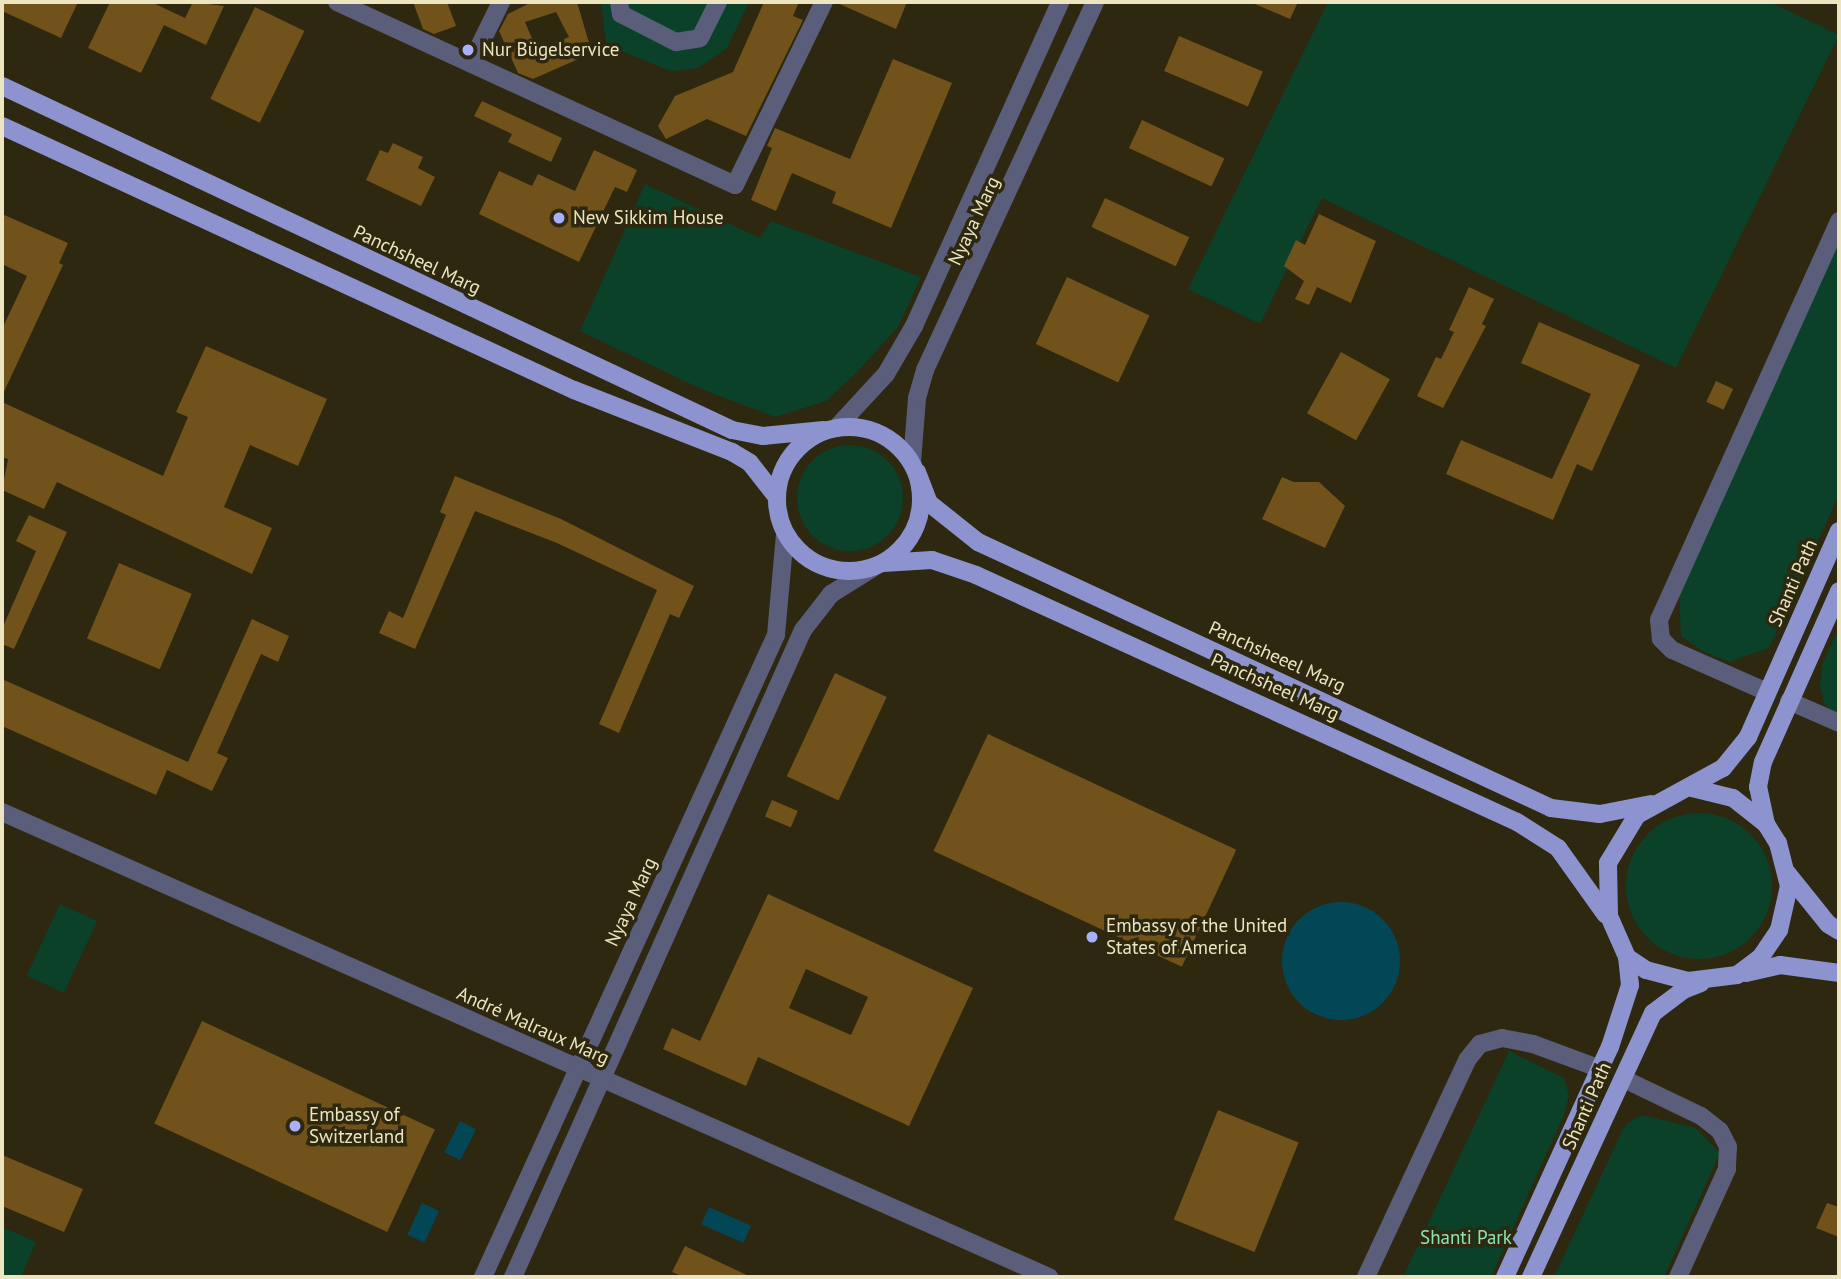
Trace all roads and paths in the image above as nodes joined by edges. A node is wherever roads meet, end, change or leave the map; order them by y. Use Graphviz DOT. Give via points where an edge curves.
graph roads {
  1 [pos="337,2"];
  2 [pos="501,2"];
  3 [pos="619,2"];
  4 [pos="718,2"];
  5 [pos="824,2"];
  6 [pos="1060,2"];
  7 [pos="1095,2"];
  8 [pos="471,63"];
  9 [pos="2,86"];
  10 [pos="2,126"];
  11 [pos="1839,221"];
  12 [pos="831,429"];
  13 [pos="914,467"];
  14 [pos="776,496"];
  15 [pos="1839,531"];
  16 [pos="785,535"];
  17 [pos="878,566"];
  18 [pos="1839,591"];
  19 [pos="1768,692"];
  20 [pos="1789,701"];
  21 [pos="1839,723"];
  22 [pos="1692,788"];
  23 [pos="1653,804"];
  24 [pos="2,812"];
  25 [pos="1766,824"];
  26 [pos="1787,873"];
  27 [pos="1610,921"];
  28 [pos="1839,931"];
  29 [pos="1627,957"];
  30 [pos="1839,972"];
  31 [pos="1737,975"];
  32 [pos="1710,980"];
  33 [pos="578,1069"];
  34 [pos="1601,1069"];
  35 [pos="1624,1079"];
  36 [pos="603,1081"];
  37 [pos="483,1277"];
  38 [pos="513,1277"];
  39 [pos="1049,1277"];
  40 [pos="1366,1277"];
  41 [pos="1505,1277"];
  42 [pos="1531,1277"];
  43 [pos="1678,1277"];
  1 -- 8 [label="street"];
  2 -- 8 [label="street"];
  3 -- 4 [label="street" via="621,14 677,43 700,38"];
  5 -- 8 [label="street" via="735,185"];
  6 -- 12 [label="street, Nyaya Marg" via="914,326 886,374"];
  7 -- 13 [label="street, Nyaya Marg" via="925,370 917,398"];
  9 -- 12 [label="main road, Panchsheel Marg" via="732,430 763,436"];
  10 -- 14 [label="main road" via="574,390 732,452 750,463"];
  11 -- 19 [label="street" via="1659,620 1661,639 1672,650"];
  12 -- 13 [label="main road" via="880,433"];
  12 -- 14 [label="main road" via="794,453 782,468"];
  13 -- 17 [label="main road" via="920,514 913,534"];
  13 -- 23 [label="main road, Panchsheeel Marg" via="929,503 978,542 1551,808 1600,814"];
  14 -- 16 [label="main road"];
  15 -- 19 [label="main road, Shanti Path"];
  16 -- 17 [label="main road" via="801,554 823,567 848,572"];
  16 -- 33 [label="street, Nyaya Marg" via="776,635"];
  17 -- 27 [label="main road, Panchsheel Marg" via="932,561 976,575 1517,822 1558,848"];
  17 -- 36 [label="street" via="831,594 803,630"];
  18 -- 20 [label="main road"];
  19 -- 22 [label="main road, Shanti Path" via="1748,737 1723,768"];
  20 -- 21 [label="street"];
  20 -- 25 [label="main road" via="1758,786"];
  22 -- 23 [label="main road"];
  22 -- 25 [label="main road" via="1733,798"];
  23 -- 27 [label="main road" via="1625,830 1611,855 1605,881"];
  24 -- 33 [label="street, André Malraux Marg"];
  25 -- 26 [label="main road" via="1778,843"];
  26 -- 28 [label="main road"];
  26 -- 31 [label="main road" via="1787,909 1779,930 1761,957"];
  27 -- 29 [label="main road"];
  29 -- 32 [label="main road" via="1646,970 1688,981"];
  29 -- 34 [label="main road, Shanti Path" via="1630,985"];
  30 -- 31 [label="main road" via="1780,965"];
  31 -- 32 [label="main road"];
  32 -- 35 [label="main road, Shanti Path" via="1683,990 1653,1013"];
  33 -- 36 [label="street, André Malraux Marg"];
  33 -- 37 [label="street, Nyaya Marg"];
  34 -- 40 [label="street" via="1533,1044 1502,1038 1480,1044 1467,1060"];
  34 -- 41 [label="main road, Shanti Path"];
  35 -- 42 [label="main road, Shanti Path"];
  35 -- 43 [label="street" via="1701,1116 1720,1131 1728,1147 1727,1169"];
  36 -- 38 [label="street"];
  36 -- 39 [label="street, André Malraux Marg"];
}
